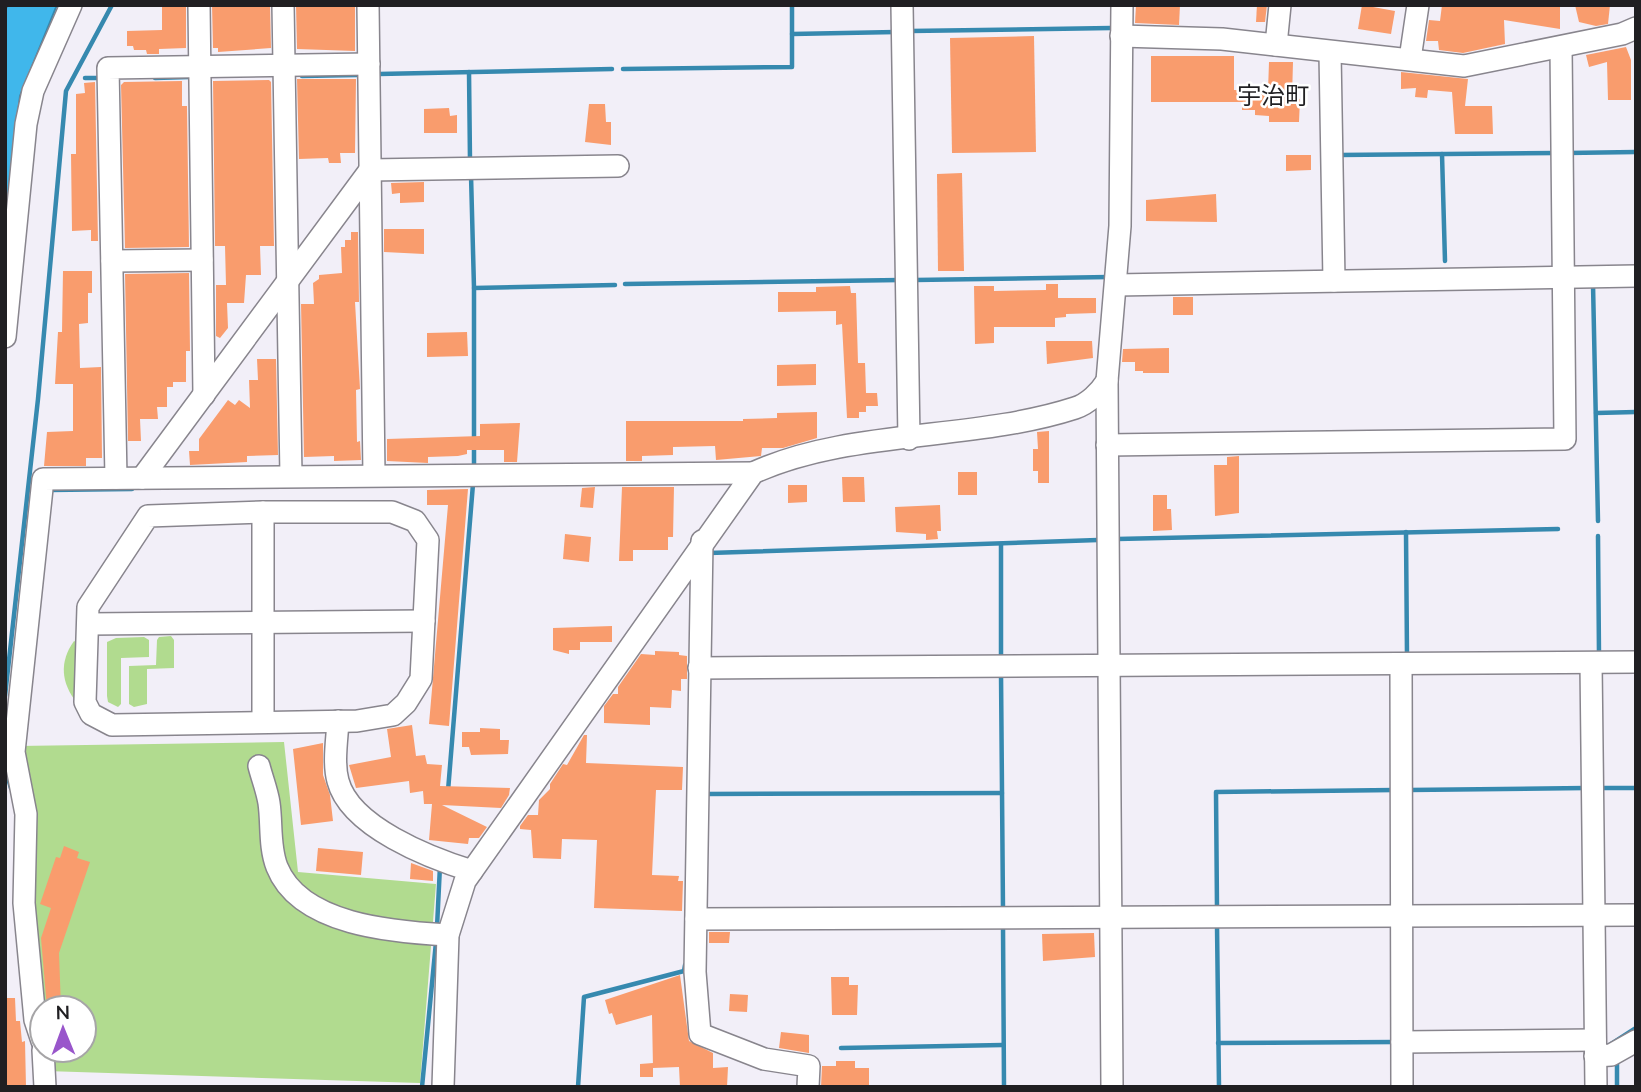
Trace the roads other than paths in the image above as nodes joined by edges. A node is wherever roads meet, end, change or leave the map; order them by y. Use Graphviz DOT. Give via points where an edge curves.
graph roads {
  1 [pos="71,5"];
  2 [pos="199,5"];
  3 [pos="284,5"];
  4 [pos="368,5"];
  5 [pos="902,5"];
  6 [pos="1122,5"];
  7 [pos="1280,5"];
  8 [pos="1418,5"];
  9 [pos="1636,28"];
  10 [pos="1121,36"];
  11 [pos="1276,45"];
  12 [pos="1561,47"];
  13 [pos="1329,53"];
  14 [pos="1410,59"];
  15 [pos="369,64"];
  16 [pos="285,65"];
  17 [pos="200,67"];
  18 [pos="618,166"];
  19 [pos="370,170"];
  20 [pos="202,260"];
  21 [pos="112,261"];
  22 [pos="1562,273"];
  23 [pos="1334,276"];
  24 [pos="1636,276"];
  25 [pos="288,280"];
  26 [pos="1116,285"];
  27 [pos="5,337"];
  28 [pos="1107,381"];
  29 [pos="204,395"];
  30 [pos="909,439"];
  31 [pos="1107,446"];
  32 [pos="753,473"];
  33 [pos="374,475"];
  34 [pos="291,476"];
  35 [pos="116,478"];
  36 [pos="142,478"];
  37 [pos="263,512"];
  38 [pos="702,541"];
  39 [pos="263,621"];
  40 [pos="424,621"];
  41 [pos="88,624"];
  42 [pos="1591,663"];
  43 [pos="1636,663"];
  44 [pos="1401,664"];
  45 [pos="1109,666"];
  46 [pos="699,668"];
  47 [pos="263,722"];
  48 [pos="338,722"];
  49 [pos="259,766"];
  50 [pos="472,871"];
  51 [pos="1593,915"];
  52 [pos="1636,915"];
  53 [pos="1401,916"];
  54 [pos="1111,917"];
  55 [pos="696,919"];
  56 [pos="448,935"];
  57 [pos="32,994"];
  58 [pos="1636,1041"];
  59 [pos="1402,1042"];
  60 [pos="1600,1052"];
  61 [pos="44,1064"];
  62 [pos="45,1087"];
  63 [pos="443,1087"];
  64 [pos="808,1087"];
  65 [pos="1112,1087"];
  66 [pos="1402,1087"];
  67 [pos="1596,1087"];
  1 -- 27 [label="street" via="33,91 26,124"];
  2 -- 17 [label="street"];
  3 -- 16 [label="street"];
  4 -- 15 [label="street"];
  5 -- 30 [label="street"];
  6 -- 10 [label="street"];
  7 -- 11 [label="street"];
  8 -- 14 [label="street"];
  9 -- 12 [label="street"];
  10 -- 11 [label="street"];
  10 -- 26 [label="street"];
  11 -- 13 [label="street"];
  12 -- 14 [label="street" via="1464,65"];
  12 -- 22 [label="street"];
  13 -- 14 [label="street"];
  13 -- 23 [label="street"];
  15 -- 16 [label="street"];
  15 -- 19 [label="street"];
  16 -- 17 [label="street"];
  16 -- 25 [label="street"];
  17 -- 20 [label="street"];
  17 -- 21 [label="street" via="108,68"];
  18 -- 19 [label="street"];
  19 -- 25 [label="street"];
  19 -- 33 [label="street"];
  20 -- 21 [label="street"];
  20 -- 29 [label="street"];
  21 -- 35 [label="street"];
  22 -- 23 [label="street"];
  22 -- 24 [label="street"];
  22 -- 31 [label="street" via="1565,439"];
  23 -- 26 [label="street"];
  25 -- 29 [label="street"];
  25 -- 34 [label="street"];
  26 -- 28 [label="street"];
  28 -- 30 [label="street" via="1077,408"];
  28 -- 31 [label="street"];
  29 -- 36 [label="street"];
  30 -- 32 [label="street" via="811,453"];
  31 -- 45 [label="street"];
  32 -- 33 [label="street"];
  32 -- 38 [label="street"];
  33 -- 34 [label="street"];
  34 -- 36 [label="street"];
  35 -- 36 [label="street"];
  35 -- 57 [label="street" via="43,479 14,733 26,814 23,903"];
  37 -- 39 [label="street"];
  37 -- 40 [label="street" via="392,512 415,521 428,540"];
  37 -- 41 [label="street" via="148,516 88,607"];
  38 -- 46 [label="street"];
  38 -- 50 [label="street"];
  39 -- 40 [label="street"];
  39 -- 41 [label="street"];
  39 -- 47 [label="street"];
  40 -- 48 [label="street" via="421,679 406,704 393,715"];
  41 -- 47 [label="street" via="85,702 100,720 111,725"];
  42 -- 43 [label="street"];
  42 -- 44 [label="street"];
  42 -- 51 [label="street"];
  44 -- 45 [label="street"];
  44 -- 53 [label="street"];
  45 -- 46 [label="street"];
  45 -- 54 [label="street"];
  46 -- 55 [label="street"];
  47 -- 48 [label="street"];
  48 -- 50 [label="street" via="338,781 352,810 440,861"];
  49 -- 56 [label="street" via="269,801 277,867 306,905 365,925"];
  50 -- 56 [label="street"];
  51 -- 52 [label="street"];
  51 -- 53 [label="street"];
  51 -- 60 [label="street"];
  53 -- 54 [label="street"];
  53 -- 59 [label="street"];
  54 -- 55 [label="street"];
  54 -- 65 [label="street"];
  55 -- 64 [label="street" via="700,1034 764,1059 809,1066"];
  56 -- 63 [label="street"];
  58 -- 60 [label="street"];
  59 -- 60 [label="street"];
  59 -- 66 [label="street"];
  60 -- 67 [label="street"];
  61 -- 62 [label="street"];
}
